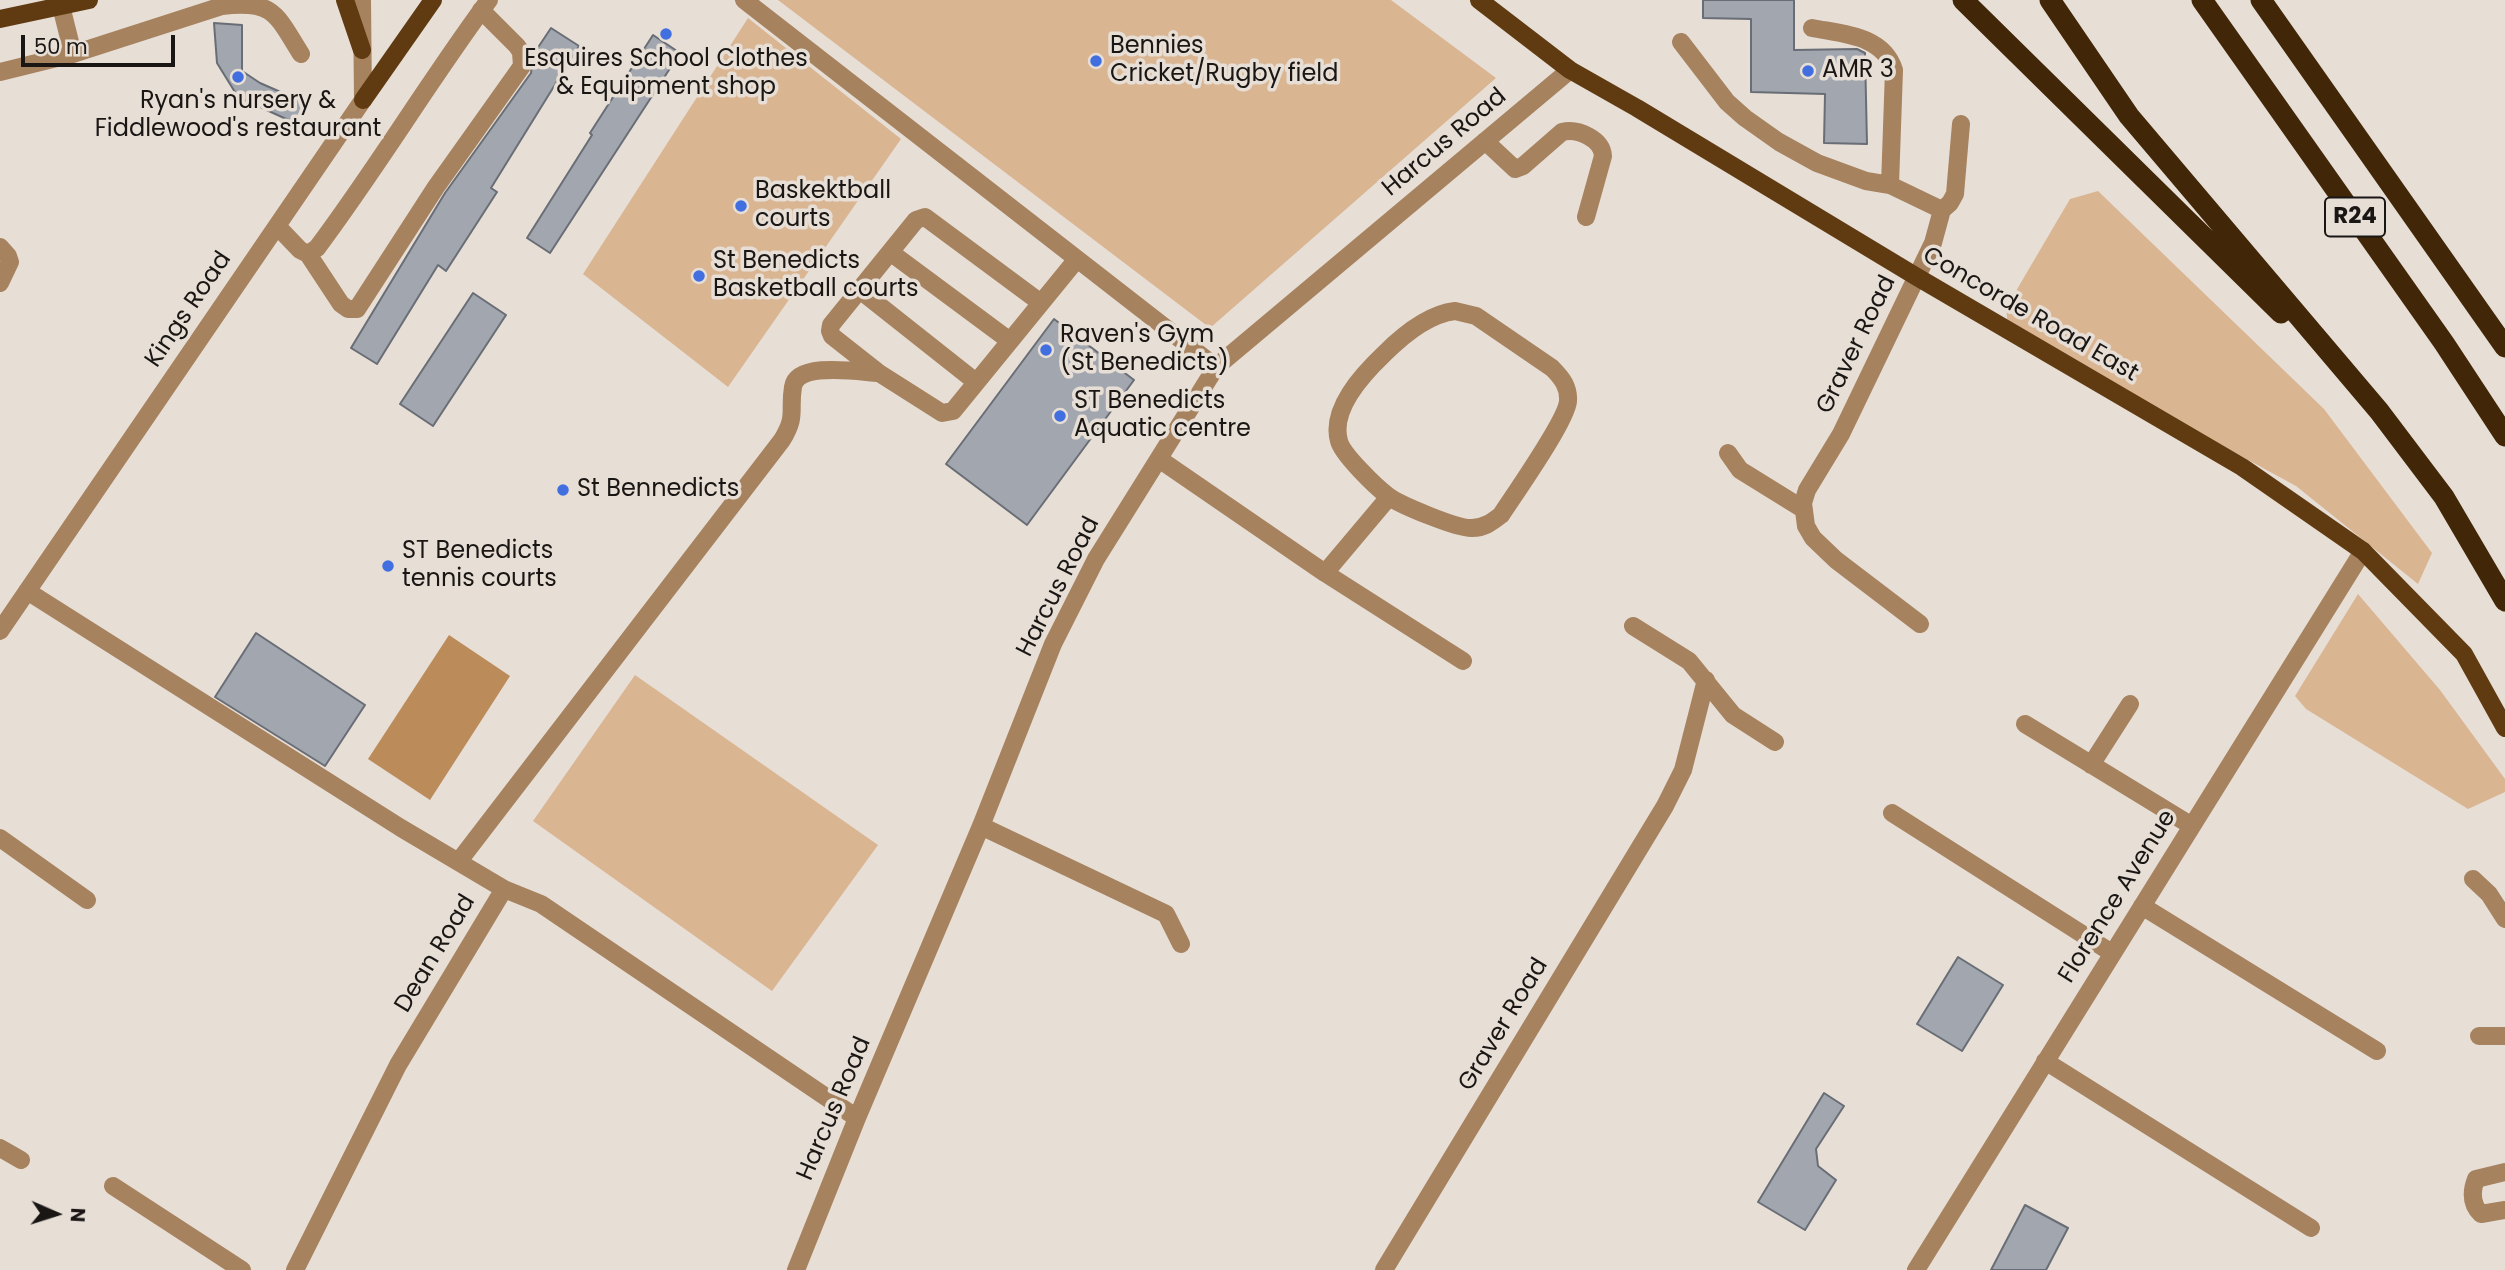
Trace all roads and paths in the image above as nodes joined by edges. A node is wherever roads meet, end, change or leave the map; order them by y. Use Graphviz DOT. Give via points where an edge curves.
graph roads {
  1 [pos="89,0"];
  2 [pos="345,0"];
  3 [pos="362,0"];
  4 [pos="433,0"];
  5 [pos="744,0"];
  6 [pos="1479,0"];
  7 [pos="1963,0"];
  8 [pos="2050,0"];
  9 [pos="2202,0"];
  10 [pos="2261,0"];
  11 [pos="485,5"];
  12 [pos="61,6"];
  13 [pos="0,19"];
  14 [pos="1812,28"];
  15 [pos="1681,42"];
  16 [pos="362,50"];
  17 [pos="73,54"];
  18 [pos="301,54"];
  19 [pos="1570,70"];
  20 [pos="0,72"];
  21 [pos="363,100"];
  22 [pos="1961,124"];
  23 [pos="1485,141"];
  24 [pos="1890,186"];
  25 [pos="1942,210"];
  26 [pos="1586,217"];
  27 [pos="277,226"];
  28 [pos="0,247"];
  29 [pos="890,252"];
  30 [pos="308,254"];
  31 [pos="1077,259"];
  32 [pos="1917,277"];
  33 [pos="0,283"];
  34 [pos="861,290"];
  35 [pos="1041,303"];
  36 [pos="1010,341"];
  37 [pos="2505,347"];
  38 [pos="1216,367"];
  39 [pos="879,373"];
  40 [pos="976,382"];
  41 [pos="2379,411"];
  42 [pos="2505,436"];
  43 [pos="1728,453"];
  44 [pos="1158,459"];
  45 [pos="1389,497"];
  46 [pos="1804,509"];
  47 [pos="2363,551"];
  48 [pos="1325,573"];
  49 [pos="27,591"];
  50 [pos="2505,601"];
  51 [pos="1920,624"];
  52 [pos="1633,626"];
  53 [pos="0,631"];
  54 [pos="1463,661"];
  55 [pos="1706,680"];
  56 [pos="2130,704"];
  57 [pos="2025,724"];
  58 [pos="2505,728"];
  59 [pos="1775,743"];
  60 [pos="2091,765"];
  61 [pos="1892,813"];
  62 [pos="981,826"];
  63 [pos="2192,826"];
  64 [pos="0,838"];
  65 [pos="459,862"];
  66 [pos="2473,879"];
  67 [pos="504,888"];
  68 [pos="87,900"];
  69 [pos="2142,906"];
  70 [pos="2505,919"];
  71 [pos="1181,944"];
  72 [pos="2112,953"];
  73 [pos="2505,1036"];
  74 [pos="2479,1037"];
  75 [pos="2377,1051"];
  76 [pos="2045,1061"];
  77 [pos="856,1118"];
  78 [pos="0,1148"];
  79 [pos="21,1160"];
  80 [pos="2505,1172"];
  81 [pos="113,1186"];
  82 [pos="2505,1210"];
  83 [pos="2311,1228"];
  84 [pos="242,1270"];
  85 [pos="295,1270"];
  86 [pos="796,1270"];
  87 [pos="1384,1270"];
  88 [pos="1916,1270"];
  1 -- 12 [label="main road"];
  2 -- 16 [label="main road"];
  3 -- 16 [label="street"];
  4 -- 21 [label="main road"];
  5 -- 31 [label="street"];
  6 -- 19 [label="main road, Concorde Road East"];
  7 -- 41 [label="highway"];
  8 -- 41 [label="highway" via="2129,116"];
  9 -- 42 [label="highway, R24"];
  10 -- 37 [label="highway, R24"];
  11 -- 30 [label="street" via="359,192"];
  11 -- 30 [label="street" via="521,52 522,66 436,187 358,309 341,304"];
  12 -- 13 [label="main road"];
  12 -- 17 [label="street"];
  14 -- 24 [label="street" via="1869,41 1892,63"];
  15 -- 24 [label="street" via="1727,102 1779,142 1826,167"];
  16 -- 21 [label="street"];
  17 -- 18 [label="street" via="222,6 252,3 276,15"];
  17 -- 20 [label="street"];
  19 -- 23 [label="street, Harcus Road"];
  19 -- 32 [label="main road, Concorde Road East"];
  21 -- 27 [label="street, Kings Road"];
  22 -- 25 [label="street, Graver Road" via="1955,194"];
  23 -- 26 [label="street" via="1515,169 1562,132 1577,132 1598,142 1603,156"];
  23 -- 38 [label="street, Harcus Road"];
  24 -- 25 [label="street"];
  25 -- 32 [label="street, Graver Road"];
  27 -- 30 [label="street"];
  27 -- 49 [label="street, Kings Road"];
  28 -- 33 [label="street" via="10,262"];
  29 -- 34 [label="street"];
  29 -- 35 [label="street" via="916,220 925,217"];
  29 -- 36 [label="street"];
  31 -- 35 [label="street"];
  31 -- 38 [label="street"];
  32 -- 46 [label="street, Graver Road" via="1841,434 1807,490"];
  32 -- 47 [label="main road, Concorde Road East" via="2242,467"];
  34 -- 39 [label="street" via="830,331"];
  34 -- 40 [label="street"];
  35 -- 36 [label="street"];
  36 -- 40 [label="street"];
  38 -- 44 [label="street, Harcus Road"];
  39 -- 40 [label="street" via="946,414"];
  39 -- 65 [label="street" via="816,371 795,378 791,425 782,440"];
  41 -- 50 [label="highway" via="2444,497"];
  43 -- 46 [label="street" via="1740,470"];
  44 -- 48 [label="street"];
  44 -- 62 [label="street, Harcus Road" via="1096,559 1053,644"];
  45 -- 45 [label="street" via="1457,526 1490,524 1501,515 1566,412 1563,379 1476,316 1455,311 1428,319 1373,365 1341,412 1338,440 1344,451"];
  45 -- 48 [label="street"];
  46 -- 51 [label="street" via="1813,538"];
  47 -- 58 [label="main road, Concorde Road East" via="2464,654"];
  47 -- 63 [label="street, Florence Avenue"];
  48 -- 54 [label="street"];
  49 -- 53 [label="street, Kings Road"];
  49 -- 65 [label="street"];
  52 -- 55 [label="street" via="1689,661"];
  55 -- 59 [label="street" via="1732,715"];
  55 -- 87 [label="street, Graver Road" via="1683,770 1665,806"];
  56 -- 60 [label="street"];
  57 -- 60 [label="street"];
  60 -- 63 [label="street"];
  61 -- 72 [label="street"];
  62 -- 71 [label="street" via="1166,914"];
  62 -- 77 [label="street, Harcus Road"];
  63 -- 69 [label="street, Florence Avenue"];
  64 -- 68 [label="street"];
  65 -- 67 [label="street"];
  66 -- 70 [label="street"];
  67 -- 77 [label="street, Dean Road" via="541,904"];
  67 -- 85 [label="street, Dean Road" via="398,1065"];
  69 -- 72 [label="street, Florence Avenue"];
  69 -- 75 [label="street"];
  72 -- 76 [label="street, Florence Avenue"];
  73 -- 74 [label="street"];
  76 -- 83 [label="street"];
  76 -- 88 [label="street, Florence Avenue"];
  77 -- 86 [label="street, Harcus Road"];
  78 -- 79 [label="street"];
  80 -- 82 [label="street" via="2476,1179 2473,1188 2475,1208 2482,1214"];
  81 -- 84 [label="street"];
}
